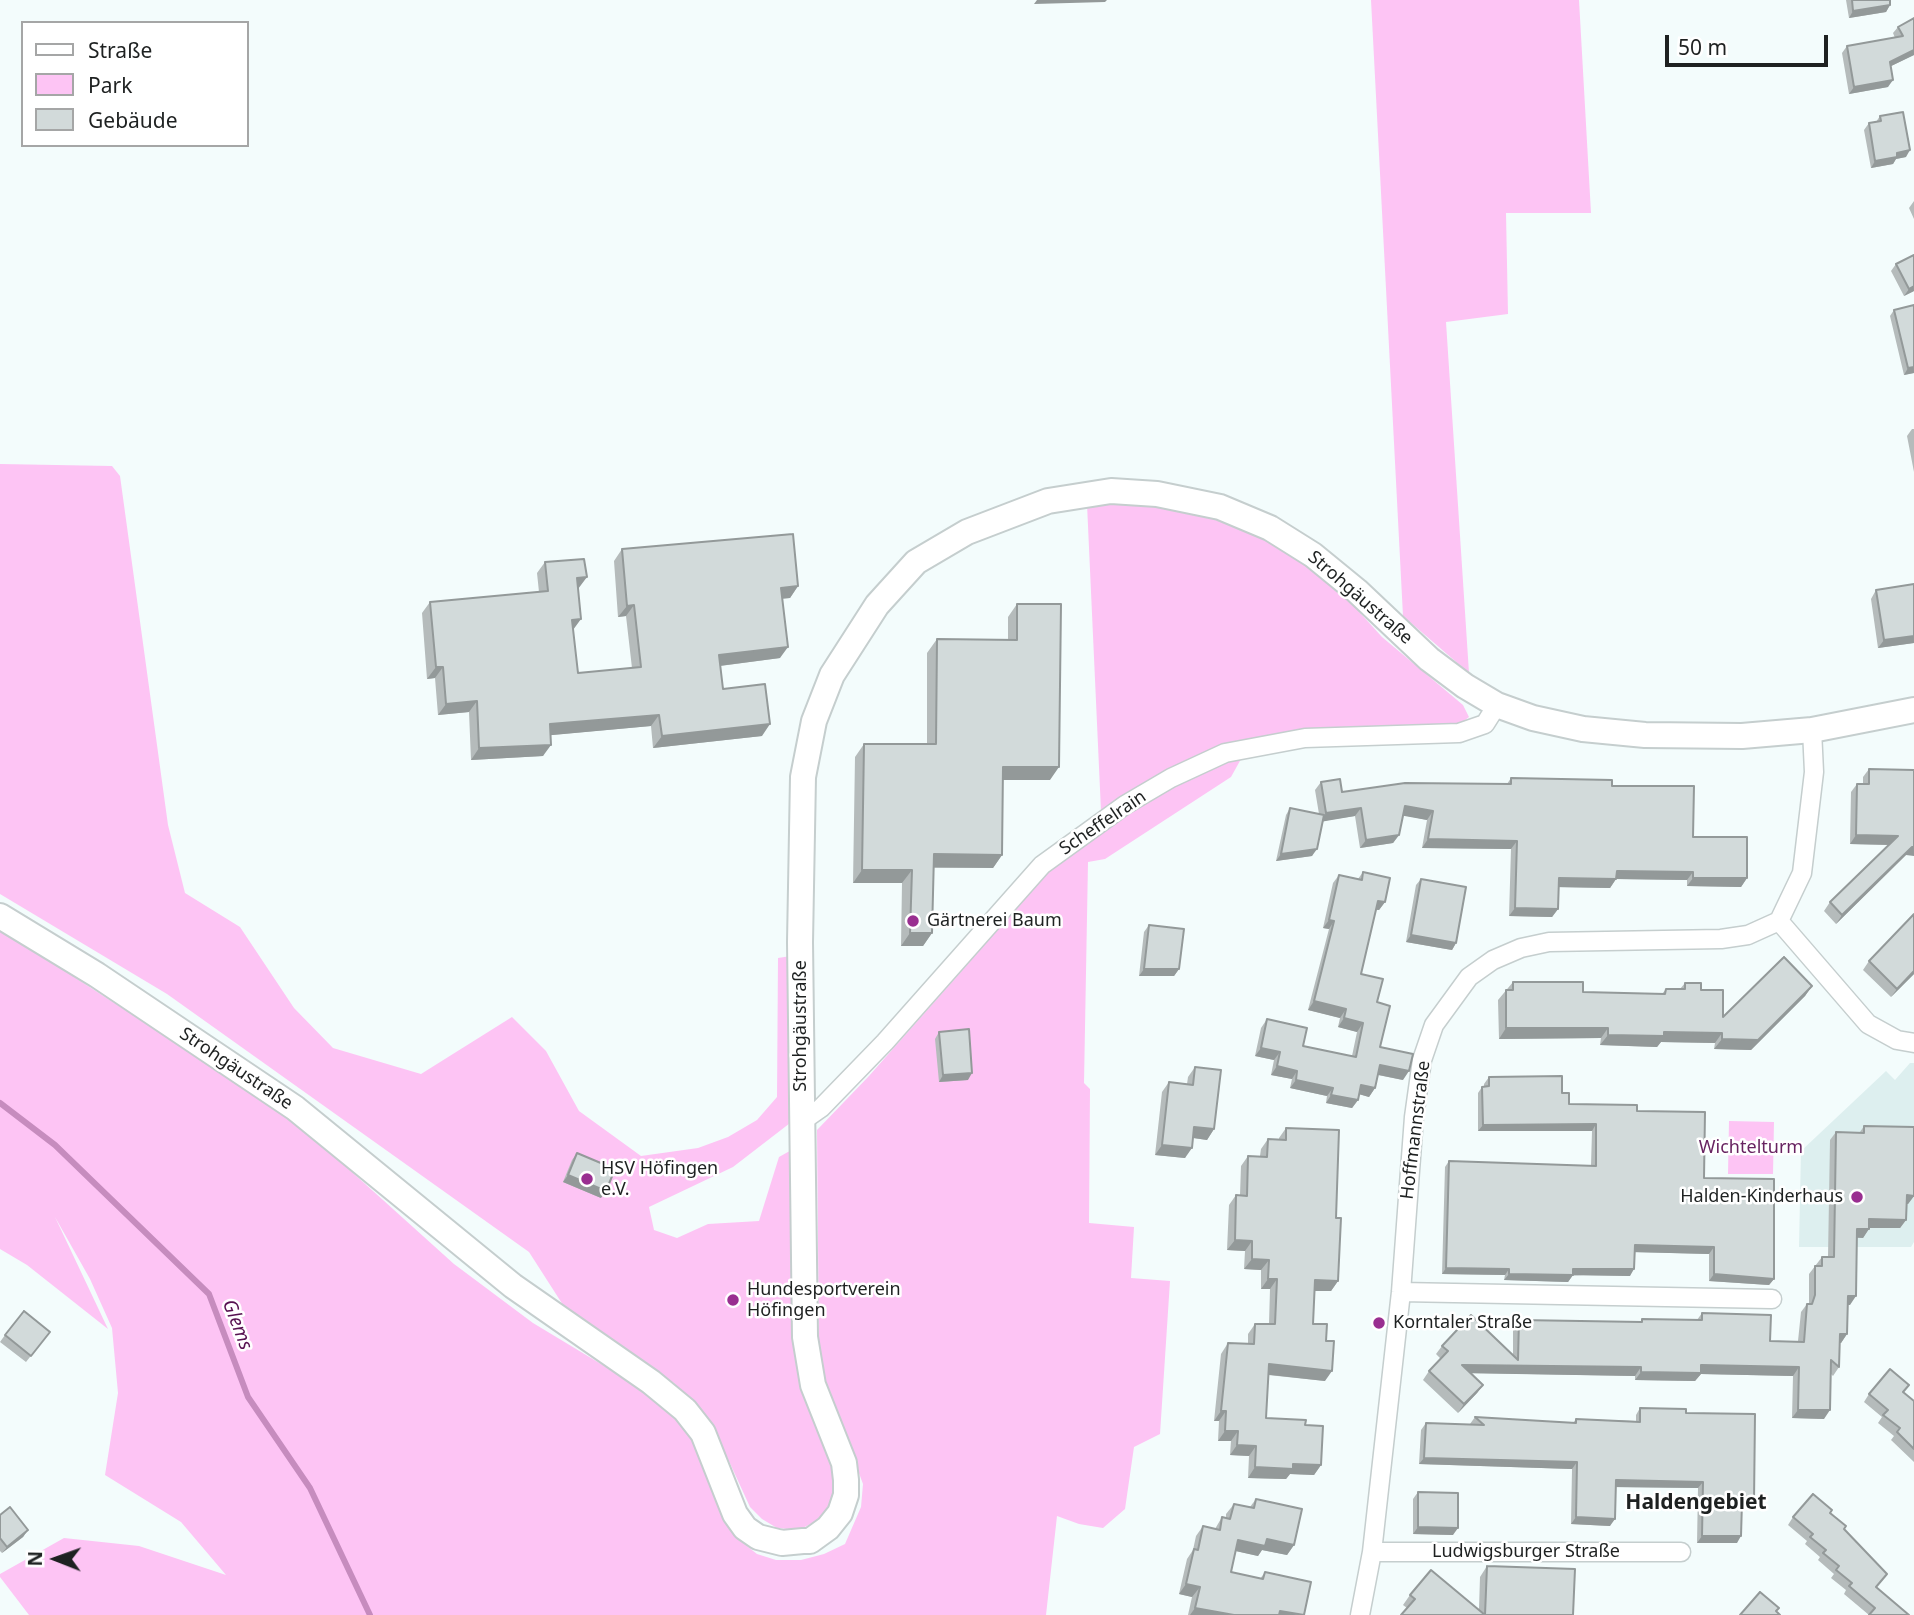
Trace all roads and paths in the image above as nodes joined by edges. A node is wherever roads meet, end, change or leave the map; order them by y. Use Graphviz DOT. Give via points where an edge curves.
graph roads {
  1 [pos="1497,705"];
  2 [pos="1914,710"];
  3 [pos="1812,730"];
  4 [pos="0,916"];
  5 [pos="1779,921"];
  6 [pos="1914,1043"];
  7 [pos="802,1122"];
  8 [pos="1401,1292"];
  9 [pos="1772,1299"];
  10 [pos="1372,1552"];
  11 [pos="1681,1552"];
  12 [pos="1360,1615"];
  1 -- 3 [label="main road, Strohgäustraße" via="1583,729 1645,736"];
  1 -- 7 [label="street, Scheffelrain" via="1485,724 1459,733 1305,738 1225,753 1125,805 1042,865 885,1042"];
  1 -- 7 [label="main road, Strohgäustraße" via="1429,659 1313,555 1270,528 1220,507 1157,494 1085,493 1012,512 916,562 852,639 814,721 803,777 800,833"];
  2 -- 3 [label="main road, Strohgäustraße"];
  3 -- 5 [label="street" via="1814,772 1802,873"];
  4 -- 7 [label="main road, Strohgäustraße" via="295,1108 513,1286 651,1382 685,1410 703,1433 745,1528 782,1543 810,1541 828,1528 846,1496 844,1463 813,1385 805,1336"];
  5 -- 6 [label="street" via="1868,1024 1897,1040"];
  5 -- 8 [label="street, Hoffmannstraße" via="1748,935 1721,939 1549,942 1493,960 1469,977 1434,1025 1422,1059"];
  8 -- 9 [label="street"];
  8 -- 10 [label="street, Hoffmannstraße"];
  10 -- 11 [label="street, Ludwigsburger Straße"];
  10 -- 12 [label="street, Hoffmannstraße"];
}
